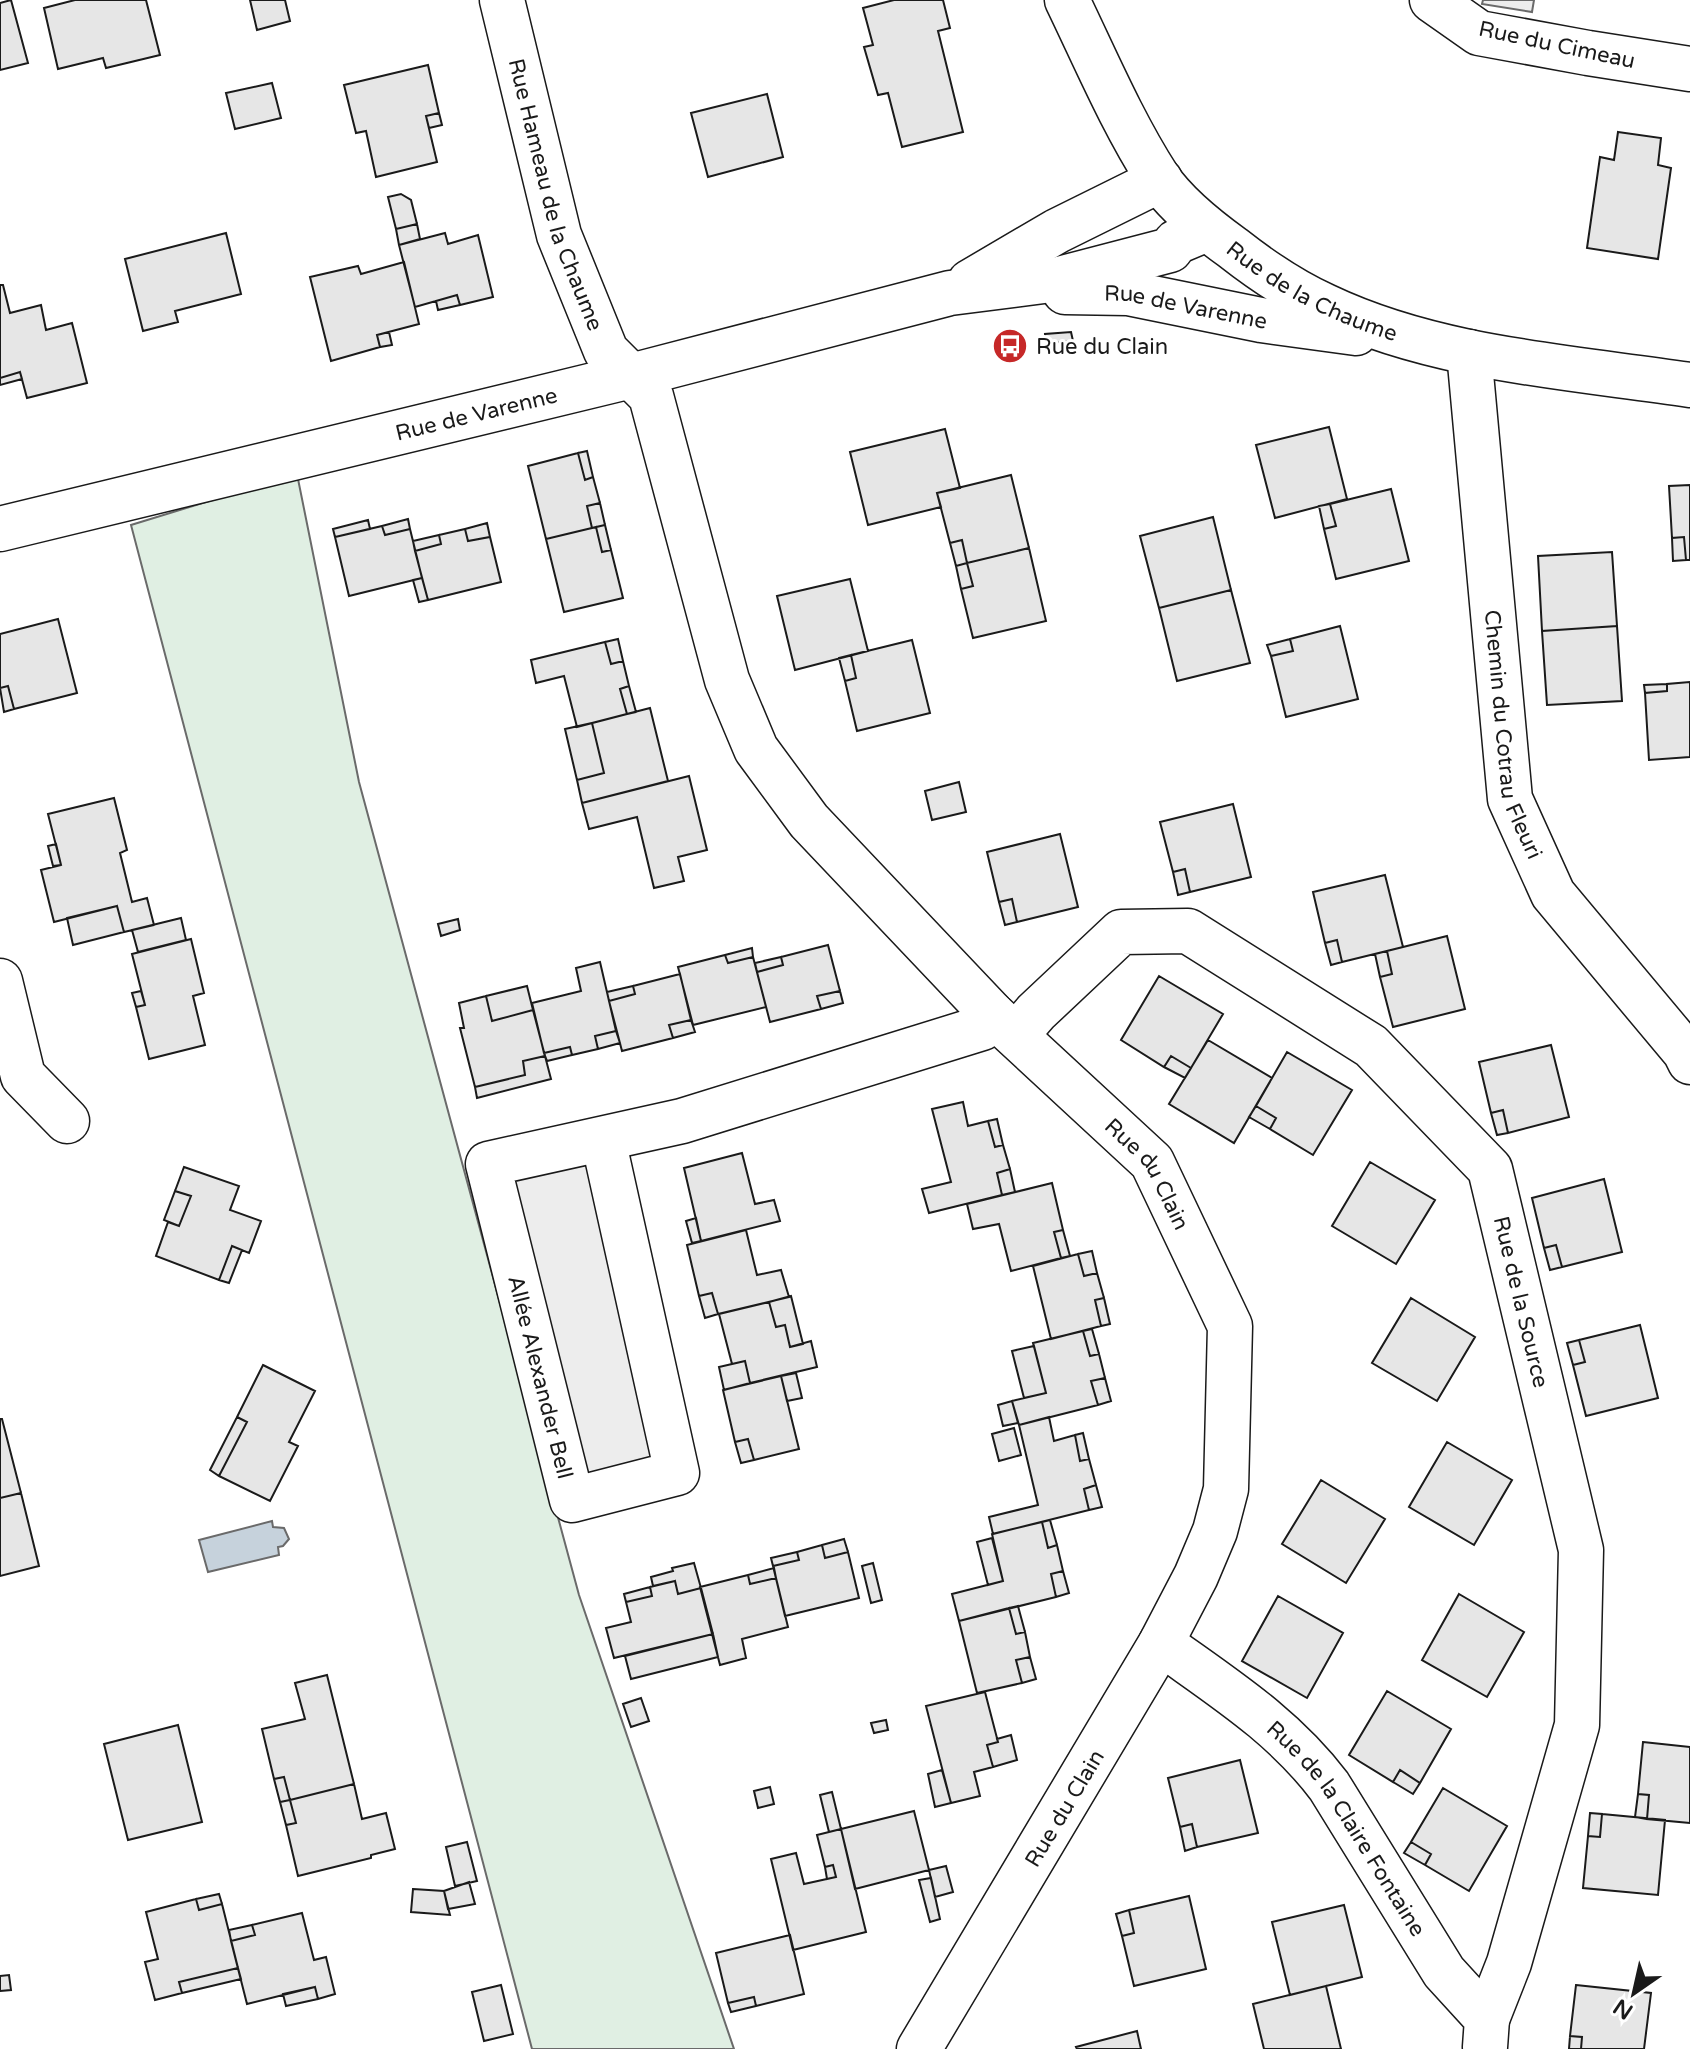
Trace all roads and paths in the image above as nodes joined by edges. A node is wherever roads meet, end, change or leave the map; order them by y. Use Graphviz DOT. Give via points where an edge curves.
graph roads {
  1 [pos="502,0"];
  2 [pos="1067,0"];
  3 [pos="1432,0"];
  4 [pos="1690,69"];
  5 [pos="1160,180"];
  6 [pos="1207,229"];
  7 [pos="950,293"];
  8 [pos="1420,341"];
  9 [pos="1469,352"];
  10 [pos="631,376"];
  11 [pos="1690,385"];
  12 [pos="0,529"];
  13 [pos="0,981"];
  14 [pos="1004,1024"];
  15 [pos="1690,1062"];
  16 [pos="67,1121"];
  17 [pos="603,1139"];
  18 [pos="1161,1643"];
  19 [pos="1486,2034"];
  20 [pos="919,2049"];
  1 -- 10 [label="street, Rue Hameau de la Chaume" via="559,235 606,351"];
  2 -- 5 [label="street, Rue de la Chaume"];
  3 -- 4 [label="street, Rue du Cimeau" via="1479,33"];
  5 -- 6 [label="street, Rue de la Chaume"];
  5 -- 7 [label="street, Rue de Varenne"];
  6 -- 7 [label="street, Rue de Varenne" via="1170,250 1059,279"];
  6 -- 8 [label="street, Rue de la Chaume" via="1325,306"];
  7 -- 8 [label="street, Rue de Varenne" via="1128,293 1261,320"];
  7 -- 10 [label="street, Rue de Varenne"];
  8 -- 9 [label="street, Rue de la Chaume"];
  9 -- 11 [label="street, Rue de la Chaume"];
  9 -- 15 [label="street, Chemin du Cotrau Fleuri" via="1510,799 1553,894"];
  10 -- 12 [label="street, Rue de Varenne"];
  10 -- 14 [label="street, Rue du Clain" via="651,396 727,680 756,749 809,821"];
  13 -- 16 [label="street" via="23,1076"];
  14 -- 17 [label="street, Allée Alexander Bell" via="682,1121"];
  14 -- 18 [label="street, Rue du Clain" via="1152,1162 1230,1326 1226,1489 1215,1531"];
  14 -- 19 [label="street, Rue de la Source" via="1036,1012 1121,932 1188,931 1371,1046 1490,1169 1581,1550 1577,1725"];
  17 -- 17 [label="street, Allée Alexander Bell" via="488,1164 572,1500 677,1473"];
  18 -- 19 [label="street, Rue de la Claire Fontaine" via="1264,1717 1312,1764"];
  18 -- 20 [label="street, Rue du Clain"];
}
